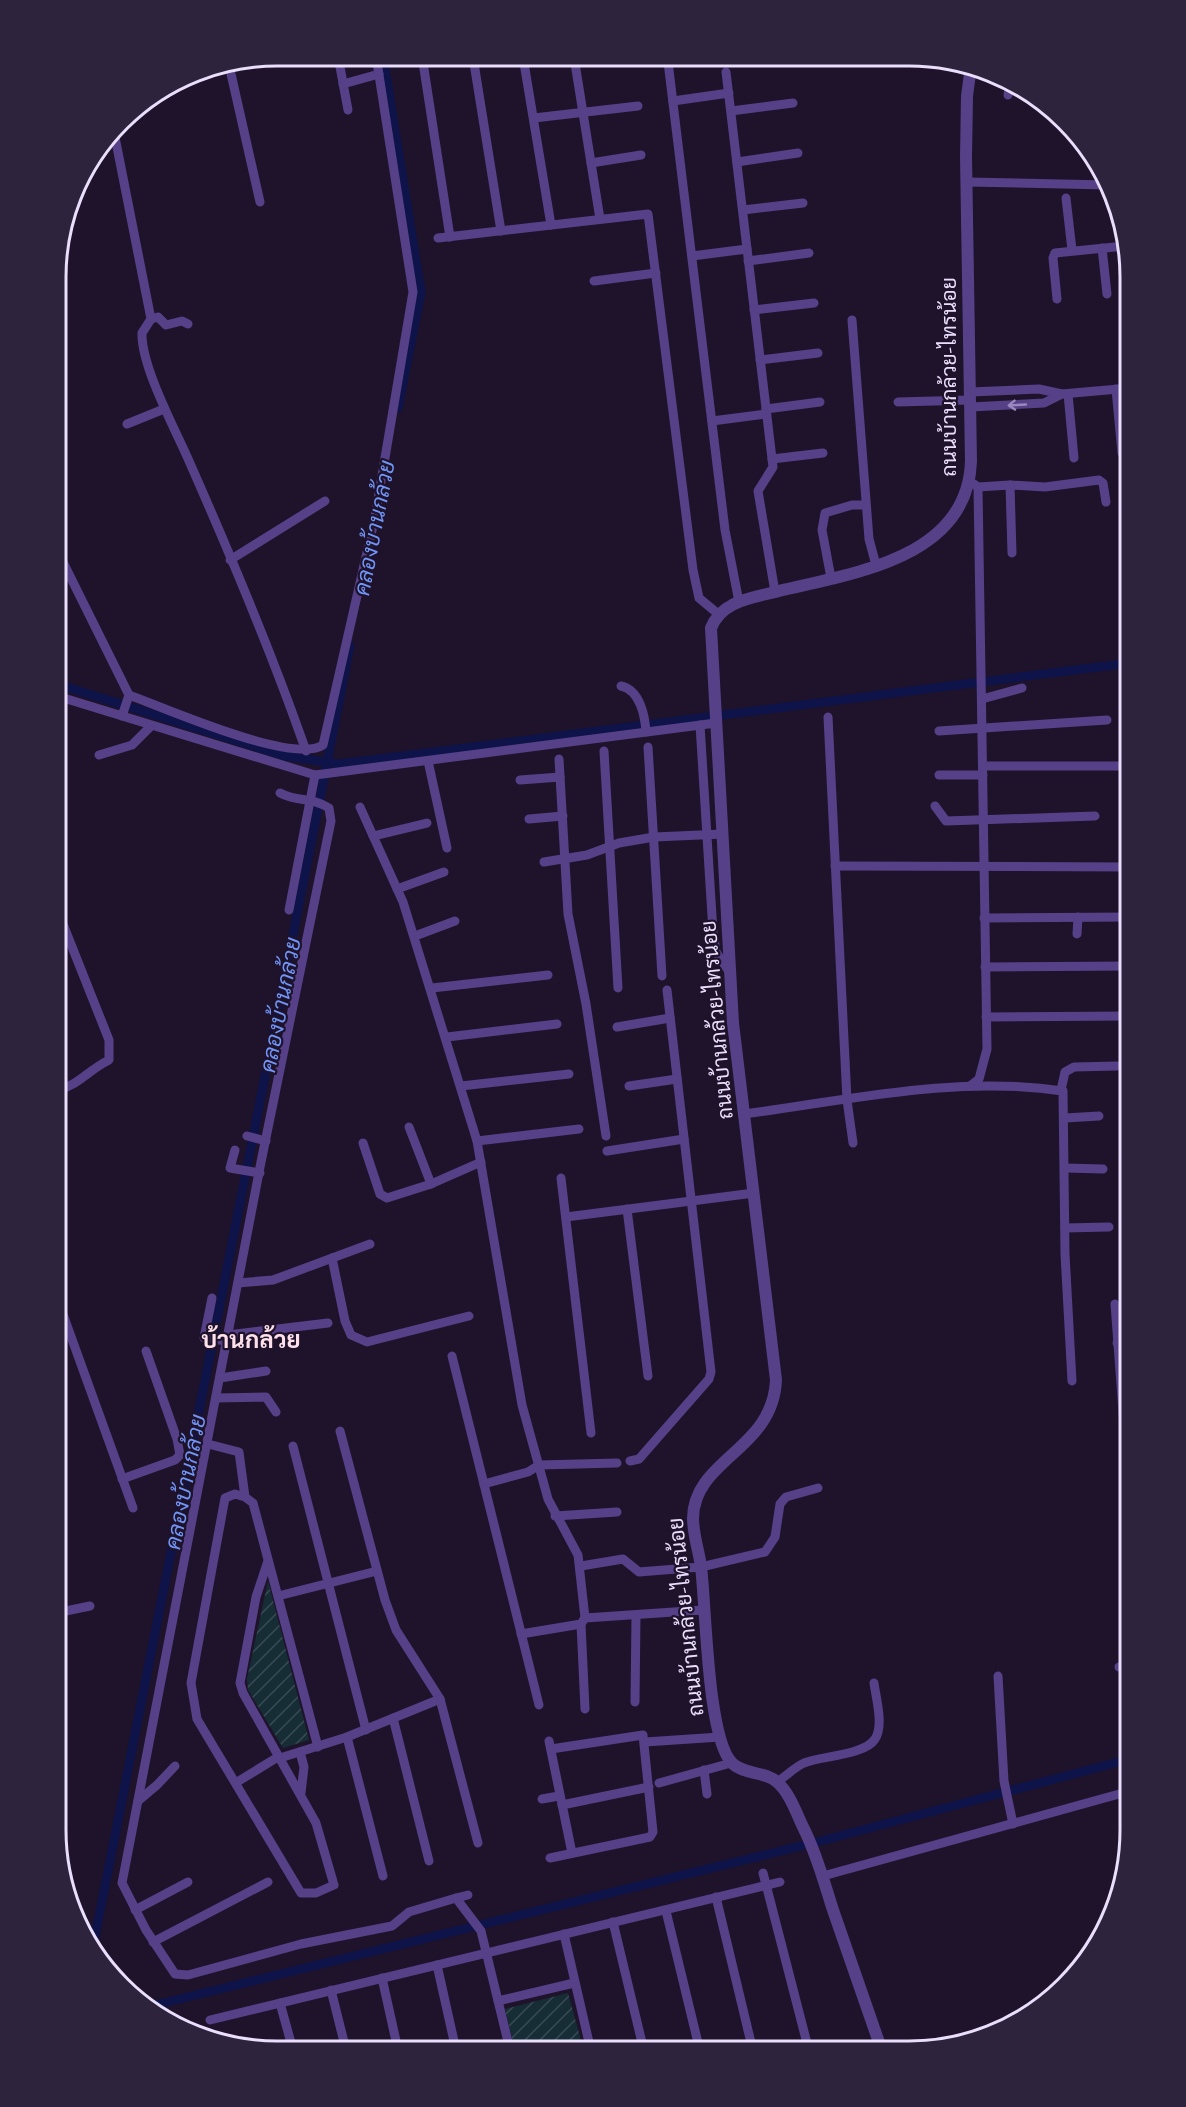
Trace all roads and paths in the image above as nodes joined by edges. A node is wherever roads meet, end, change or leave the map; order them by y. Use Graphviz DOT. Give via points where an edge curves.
graph roads {
  1 [pos="340,66"];
  2 [pos="378,66"];
  3 [pos="424,66"];
  4 [pos="474,66"];
  5 [pos="525,66"];
  6 [pos="575,66"];
  7 [pos="669,66"];
  8 [pos="230,71"];
  9 [pos="726,72"];
  10 [pos="379,74"];
  11 [pos="970,75"];
  12 [pos="343,84"];
  13 [pos="1009,91"];
  14 [pos="729,93"];
  15 [pos="1008,95"];
  16 [pos="673,101"];
  17 [pos="793,103"];
  18 [pos="638,105"];
  19 [pos="348,110"];
  20 [pos="731,111"];
  21 [pos="583,114"];
  22 [pos="534,118"];
  23 [pos="116,141"];
  24 [pos="798,153"];
  25 [pos="641,155"];
  26 [pos="737,162"];
  27 [pos="591,163"];
  28 [pos="967,183"];
  29 [pos="1098,185"];
  30 [pos="1066,198"];
  31 [pos="260,202"];
  32 [pos="803,202"];
  33 [pos="742,210"];
  34 [pos="600,219"];
  35 [pos="551,225"];
  36 [pos="501,231"];
  37 [pos="450,237"];
  38 [pos="438,238"];
  39 [pos="1118,247"];
  40 [pos="1102,248"];
  41 [pos="747,249"];
  42 [pos="1072,250"];
  43 [pos="809,253"];
  44 [pos="692,256"];
  45 [pos="748,261"];
  46 [pos="656,273"];
  47 [pos="594,281"];
  48 [pos="1107,294"];
  49 [pos="1057,299"];
  50 [pos="814,303"];
  51 [pos="754,310"];
  52 [pos="151,319"];
  53 [pos="852,320"];
  54 [pos="188,324"];
  55 [pos="818,353"];
  56 [pos="760,360"];
  57 [pos="1116,389"];
  58 [pos="1120,389"];
  59 [pos="1065,394"];
  60 [pos="970,400"];
  61 [pos="820,402"];
  62 [pos="898,402"];
  63 [pos="164,409"];
  64 [pos="766,412"];
  65 [pos="712,421"];
  66 [pos="127,424"];
  67 [pos="1120,432"];
  68 [pos="823,453"];
  69 [pos="1074,458"];
  70 [pos="772,459"];
  71 [pos="974,484"];
  72 [pos="1010,484"];
  73 [pos="325,501"];
  74 [pos="1106,502"];
  75 [pos="866,505"];
  76 [pos="1012,553"];
  77 [pos="230,560"];
  78 [pos="876,565"];
  79 [pos="66,569"];
  80 [pos="831,578"];
  81 [pos="775,592"];
  82 [pos="739,602"];
  83 [pos="717,613"];
  84 [pos="621,686"];
  85 [pos="1022,688"];
  86 [pos="128,697"];
  87 [pos="66,698"];
  88 [pos="982,699"];
  89 [pos="123,714"];
  90 [pos="828,717"];
  91 [pos="716,718"];
  92 [pos="1107,720"];
  93 [pos="700,725"];
  94 [pos="151,726"];
  95 [pos="982,728"];
  96 [pos="646,731"];
  97 [pos="939,731"];
  98 [pos="648,747"];
  99 [pos="306,751"];
  100 [pos="604,751"];
  101 [pos="99,755"];
  102 [pos="560,759"];
  103 [pos="428,761"];
  104 [pos="1120,766"];
  105 [pos="982,771"];
  106 [pos="317,774"];
  107 [pos="939,775"];
  108 [pos="560,777"];
  109 [pos="520,780"];
  110 [pos="280,794"];
  111 [pos="313,800"];
  112 [pos="935,806"];
  113 [pos="360,807"];
  114 [pos="563,816"];
  115 [pos="1095,816"];
  116 [pos="530,819"];
  117 [pos="982,820"];
  118 [pos="427,823"];
  119 [pos="723,834"];
  120 [pos="706,835"];
  121 [pos="373,836"];
  122 [pos="654,837"];
  123 [pos="610,847"];
  124 [pos="447,848"];
  125 [pos="565,859"];
  126 [pos="544,862"];
  127 [pos="835,866"];
  128 [pos="983,866"];
  129 [pos="1120,867"];
  130 [pos="444,872"];
  131 [pos="397,889"];
  132 [pos="289,910"];
  133 [pos="1078,917"];
  134 [pos="1120,917"];
  135 [pos="984,918"];
  136 [pos="455,921"];
  137 [pos="66,932"];
  138 [pos="1077,934"];
  139 [pos="415,936"];
  140 [pos="1120,966"];
  141 [pos="985,967"];
  142 [pos="730,973"];
  143 [pos="548,975"];
  144 [pos="662,976"];
  145 [pos="432,988"];
  146 [pos="618,988"];
  147 [pos="667,990"];
  148 [pos="1120,1016"];
  149 [pos="986,1017"];
  150 [pos="670,1018"];
  151 [pos="557,1024"];
  152 [pos="617,1027"];
  153 [pos="447,1037"];
  154 [pos="1117,1066"];
  155 [pos="569,1074"];
  156 [pos="677,1079"];
  157 [pos="461,1086"];
  158 [pos="629,1086"];
  159 [pos="970,1086"];
  160 [pos="66,1088"];
  161 [pos="1061,1090"];
  162 [pos="847,1100"];
  163 [pos="744,1114"];
  164 [pos="1099,1116"];
  165 [pos="1065,1118"];
  166 [pos="410,1127"];
  167 [pos="579,1129"];
  168 [pos="606,1136"];
  169 [pos="249,1137"];
  170 [pos="684,1139"];
  171 [pos="265,1141"];
  172 [pos="477,1141"];
  173 [pos="363,1143"];
  174 [pos="853,1143"];
  175 [pos="235,1150"];
  176 [pos="607,1151"];
  177 [pos="481,1162"];
  178 [pos="1065,1168"];
  179 [pos="1103,1168"];
  180 [pos="257,1173"];
  181 [pos="561,1178"];
  182 [pos="430,1184"];
  183 [pos="754,1193"];
  184 [pos="691,1201"];
  185 [pos="627,1209"];
  186 [pos="566,1217"];
  187 [pos="1109,1227"];
  188 [pos="1065,1228"];
  189 [pos="370,1244"];
  190 [pos="332,1258"];
  191 [pos="238,1283"];
  192 [pos="212,1298"];
  193 [pos="1114,1304"];
  194 [pos="469,1316"];
  195 [pos="328,1323"];
  196 [pos="66,1330"];
  197 [pos="224,1339"];
  198 [pos="1118,1343"];
  199 [pos="146,1351"];
  200 [pos="452,1356"];
  201 [pos="1120,1361"];
  202 [pos="266,1371"];
  203 [pos="648,1376"];
  204 [pos="220,1378"];
  205 [pos="1072,1382"];
  206 [pos="216,1398"];
  207 [pos="276,1412"];
  208 [pos="340,1431"];
  209 [pos="591,1433"];
  210 [pos="208,1444"];
  211 [pos="293,1446"];
  212 [pos="630,1461"];
  213 [pos="617,1464"];
  214 [pos="539,1465"];
  215 [pos="122,1479"];
  216 [pos="484,1484"];
  217 [pos="818,1488"];
  218 [pos="245,1497"];
  219 [pos="133,1508"];
  220 [pos="618,1512"];
  221 [pos="555,1516"];
  222 [pos="268,1561"];
  223 [pos="580,1566"];
  224 [pos="701,1567"];
  225 [pos="377,1570"];
  226 [pos="328,1583"];
  227 [pos="278,1596"];
  228 [pos="90,1606"];
  229 [pos="703,1610"];
  230 [pos="66,1611"];
  231 [pos="636,1615"];
  232 [pos="583,1621"];
  233 [pos="521,1634"];
  234 [pos="998,1676"];
  235 [pos="874,1683"];
  236 [pos="440,1699"];
  237 [pos="635,1702"];
  238 [pos="539,1705"];
  239 [pos="585,1709"];
  240 [pos="393,1718"];
  241 [pos="366,1730"];
  242 [pos="347,1737"];
  243 [pos="720,1737"];
  244 [pos="645,1743"];
  245 [pos="318,1746"];
  246 [pos="300,1752"];
  247 [pos="279,1758"];
  248 [pos="731,1763"];
  249 [pos="175,1766"];
  250 [pos="704,1770"];
  251 [pos="237,1782"];
  252 [pos="777,1782"];
  253 [pos="659,1783"];
  254 [pos="649,1787"];
  255 [pos="301,1793"];
  256 [pos="707,1794"];
  257 [pos="1120,1794"];
  258 [pos="542,1799"];
  259 [pos="138,1801"];
  260 [pos="561,1801"];
  261 [pos="1013,1824"];
  262 [pos="477,1843"];
  263 [pos="572,1853"];
  264 [pos="550,1858"];
  265 [pos="429,1861"];
  266 [pos="763,1873"];
  267 [pos="383,1876"];
  268 [pos="823,1876"];
  269 [pos="188,1882"];
  270 [pos="268,1882"];
  271 [pos="780,1882"];
  272 [pos="768,1885"];
  273 [pos="468,1895"];
  274 [pos="716,1897"];
  275 [pos="456,1898"];
  276 [pos="135,1910"];
  277 [pos="666,1911"];
  278 [pos="613,1922"];
  279 [pos="564,1934"];
  280 [pos="153,1942"];
  281 [pos="487,1951"];
  282 [pos="437,1965"];
  283 [pos="382,1978"];
  284 [pos="574,1983"];
  285 [pos="331,1990"];
  286 [pos="498,2001"];
  287 [pos="280,2003"];
  288 [pos="210,2020"];
  289 [pos="291,2041"];
  290 [pos="344,2041"];
  291 [pos="396,2041"];
  292 [pos="454,2041"];
  293 [pos="508,2041"];
  294 [pos="589,2041"];
  295 [pos="642,2041"];
  296 [pos="698,2041"];
  297 [pos="751,2041"];
  298 [pos="807,2041"];
  299 [pos="879,2041"];
  1 -- 12 [label="street"];
  2 -- 10 [label="street"];
  3 -- 37 [label="street"];
  4 -- 36 [label="street"];
  5 -- 22 [label="street"];
  6 -- 21 [label="street"];
  7 -- 16 [label="street"];
  8 -- 31 [label="street"];
  9 -- 14 [label="street"];
  10 -- 12 [label="street"];
  10 -- 99 [label="street" via="413,292 375,516 326,737 323,745"];
  11 -- 28 [label="street, ถนนบ้านกล้วย-ไทรน้อย"];
  12 -- 19 [label="street"];
  13 -- 15 [label="street"];
  14 -- 16 [label="street"];
  14 -- 20 [label="street"];
  16 -- 44 [label="street"];
  17 -- 20 [label="street"];
  18 -- 21 [label="street"];
  20 -- 26 [label="street"];
  21 -- 22 [label="street"];
  21 -- 27 [label="street"];
  22 -- 35 [label="street"];
  23 -- 52 [label="street"];
  24 -- 26 [label="street"];
  25 -- 27 [label="street"];
  26 -- 33 [label="street"];
  27 -- 34 [label="street"];
  28 -- 29 [label="street"];
  28 -- 60 [label="street, ถนนบ้านกล้วย-ไทรน้อย"];
  30 -- 42 [label="street"];
  32 -- 33 [label="street"];
  33 -- 41 [label="street"];
  34 -- 35 [label="street"];
  34 -- 46 [label="street" via="648,214"];
  35 -- 36 [label="street"];
  36 -- 37 [label="street"];
  37 -- 38 [label="street"];
  39 -- 40 [label="street"];
  40 -- 42 [label="street"];
  40 -- 48 [label="street"];
  41 -- 44 [label="street"];
  41 -- 45 [label="street"];
  42 -- 49 [label="street" via="1053,255"];
  43 -- 45 [label="street"];
  44 -- 65 [label="street"];
  45 -- 51 [label="street"];
  46 -- 47 [label="street"];
  46 -- 83 [label="street" via="693,570 699,598"];
  50 -- 51 [label="street"];
  51 -- 56 [label="street"];
  52 -- 54 [label="street" via="158,317 166,325 182,321"];
  52 -- 63 [label="street" via="142,338"];
  53 -- 75 [label="street"];
  55 -- 56 [label="street"];
  56 -- 64 [label="street"];
  57 -- 58 [label="street"];
  57 -- 59 [label="street"];
  57 -- 67 [label="street"];
  59 -- 60 [label="street" via="1040,389"];
  59 -- 60 [label="street, one-way" via="1044,404"];
  59 -- 69 [label="street"];
  60 -- 62 [label="street"];
  60 -- 71 [label="street, ถนนบ้านกล้วย-ไทรน้อย"];
  61 -- 64 [label="street"];
  63 -- 66 [label="street"];
  63 -- 77 [label="street"];
  64 -- 65 [label="street"];
  64 -- 70 [label="street"];
  65 -- 82 [label="street" via="725,530"];
  68 -- 70 [label="street"];
  70 -- 81 [label="street" via="772,467 758,490"];
  71 -- 72 [label="street"];
  71 -- 78 [label="street, ถนนบ้านกล้วย-ไทรน้อย" via="939,532 910,552"];
  71 -- 88 [label="street"];
  72 -- 74 [label="street" via="1045,487 1099,480"];
  72 -- 76 [label="street"];
  73 -- 77 [label="street"];
  75 -- 78 [label="street"];
  75 -- 80 [label="street" via="825,513 822,530"];
  77 -- 99 [label="street" via="289,700"];
  78 -- 80 [label="street, ถนนบ้านกล้วย-ไทรน้อย"];
  79 -- 86 [label="street"];
  80 -- 81 [label="street, ถนนบ้านกล้วย-ไทรน้อย"];
  81 -- 82 [label="street, ถนนบ้านกล้วย-ไทรน้อย"];
  82 -- 83 [label="street, ถนนบ้านกล้วย-ไทรน้อย"];
  83 -- 91 [label="street, ถนนบ้านกล้วย-ไทรน้อย" via="711,628"];
  84 -- 96 [label="street" via="635,694"];
  85 -- 88 [label="street"];
  86 -- 89 [label="street"];
  86 -- 99 [label="street" via="264,745"];
  87 -- 89 [label="street"];
  88 -- 95 [label="street"];
  89 -- 94 [label="street"];
  90 -- 127 [label="street"];
  91 -- 93 [label="street"];
  91 -- 119 [label="street, ถนนบ้านกล้วย-ไทรน้อย"];
  92 -- 95 [label="street"];
  93 -- 96 [label="street"];
  93 -- 120 [label="street"];
  94 -- 101 [label="street" via="132,745"];
  94 -- 106 [label="street"];
  95 -- 97 [label="street"];
  95 -- 105 [label="street"];
  96 -- 103 [label="street"];
  98 -- 122 [label="street"];
  100 -- 123 [label="street"];
  102 -- 108 [label="street"];
  103 -- 106 [label="street"];
  103 -- 124 [label="street"];
  104 -- 105 [label="street"];
  105 -- 107 [label="street"];
  105 -- 117 [label="street"];
  106 -- 111 [label="street"];
  108 -- 109 [label="street"];
  108 -- 114 [label="street"];
  110 -- 111 [label="street" via="290,799"];
  111 -- 132 [label="street"];
  111 -- 171 [label="street" via="329,808 331,821"];
  112 -- 117 [label="street" via="946,821"];
  113 -- 121 [label="street"];
  114 -- 116 [label="street"];
  114 -- 125 [label="street"];
  115 -- 117 [label="street"];
  117 -- 128 [label="street"];
  118 -- 121 [label="street"];
  119 -- 120 [label="street"];
  119 -- 142 [label="street, ถนนบ้านกล้วย-ไทรน้อย"];
  120 -- 122 [label="street"];
  120 -- 142 [label="street" via="715,942"];
  121 -- 131 [label="street"];
  122 -- 123 [label="street"];
  122 -- 144 [label="street"];
  123 -- 125 [label="street"];
  123 -- 146 [label="street"];
  125 -- 126 [label="street"];
  125 -- 168 [label="street" via="568,914"];
  127 -- 128 [label="street"];
  127 -- 162 [label="street"];
  128 -- 129 [label="street"];
  128 -- 135 [label="street"];
  130 -- 131 [label="street"];
  131 -- 139 [label="street"];
  133 -- 134 [label="street"];
  133 -- 135 [label="street"];
  133 -- 138 [label="street"];
  135 -- 141 [label="street"];
  136 -- 139 [label="street"];
  137 -- 160 [label="street" via="111,1053 110,1060"];
  139 -- 145 [label="street"];
  140 -- 141 [label="street"];
  141 -- 149 [label="street"];
  142 -- 163 [label="street, ถนนบ้านกล้วย-ไทรน้อย"];
  143 -- 145 [label="street"];
  145 -- 153 [label="street"];
  147 -- 150 [label="street"];
  148 -- 149 [label="street"];
  149 -- 159 [label="street" via="983,1069"];
  150 -- 152 [label="street"];
  150 -- 156 [label="street"];
  151 -- 153 [label="street"];
  153 -- 157 [label="street"];
  154 -- 161 [label="street" via="1074,1067 1065,1072"];
  155 -- 157 [label="street"];
  156 -- 158 [label="street"];
  156 -- 170 [label="street"];
  157 -- 172 [label="street"];
  159 -- 161 [label="street"];
  159 -- 162 [label="street"];
  161 -- 165 [label="street"];
  162 -- 163 [label="street"];
  162 -- 174 [label="street"];
  163 -- 183 [label="street, ถนนบ้านกล้วย-ไทรน้อย"];
  164 -- 165 [label="street"];
  165 -- 178 [label="street"];
  166 -- 182 [label="street"];
  167 -- 172 [label="street"];
  169 -- 171 [label="street"];
  170 -- 176 [label="street"];
  170 -- 184 [label="street"];
  171 -- 180 [label="street"];
  172 -- 177 [label="street"];
  173 -- 182 [label="street" via="383,1197"];
  175 -- 180 [label="street" via="230,1165 234,1170"];
  177 -- 182 [label="street"];
  177 -- 214 [label="street" via="522,1405"];
  178 -- 179 [label="street"];
  178 -- 188 [label="street"];
  180 -- 191 [label="street"];
  181 -- 186 [label="street"];
  183 -- 184 [label="street"];
  183 -- 224 [label="street, ถนนบ้านกล้วย-ไทรน้อย" via="774,1347 776,1393 760,1427 700,1488 693,1517"];
  184 -- 185 [label="street"];
  184 -- 212 [label="street" via="711,1375 639,1459"];
  185 -- 186 [label="street"];
  185 -- 203 [label="street"];
  186 -- 209 [label="street"];
  187 -- 188 [label="street"];
  188 -- 205 [label="street"];
  189 -- 190 [label="street"];
  190 -- 191 [label="street" via="273,1280"];
  190 -- 194 [label="street" via="345,1321 351,1335 357,1338 368,1342"];
  191 -- 197 [label="street"];
  192 -- 197 [label="street" via="204,1333 207,1341"];
  193 -- 198 [label="street"];
  195 -- 197 [label="street"];
  196 -- 215 [label="street"];
  197 -- 204 [label="street"];
  198 -- 201 [label="street"];
  199 -- 215 [label="street" via="180,1455"];
  200 -- 216 [label="street"];
  202 -- 204 [label="street"];
  204 -- 206 [label="street"];
  206 -- 207 [label="street" via="266,1397"];
  206 -- 210 [label="street"];
  208 -- 225 [label="street"];
  210 -- 218 [label="street" via="239,1452"];
  210 -- 259 [label="street"];
  211 -- 226 [label="street"];
  213 -- 214 [label="street"];
  214 -- 216 [label="street" via="528,1472"];
  214 -- 221 [label="street"];
  215 -- 219 [label="street"];
  216 -- 233 [label="street"];
  217 -- 224 [label="street" via="786,1497 780,1504 775,1537 765,1552"];
  218 -- 222 [label="street" via="253,1503"];
  218 -- 251 [label="street" via="235,1494 225,1498 191,1683 197,1719"];
  220 -- 221 [label="street"];
  221 -- 223 [label="street"];
  222 -- 227 [label="street"];
  222 -- 247 [label="street" via="256,1597 240,1683"];
  223 -- 224 [label="street" via="617,1559 628,1562 637,1572"];
  223 -- 232 [label="street"];
  224 -- 229 [label="street, ถนนบ้านกล้วย-ไทรน้อย"];
  225 -- 226 [label="street"];
  225 -- 236 [label="street" via="396,1630"];
  226 -- 227 [label="street"];
  226 -- 241 [label="street"];
  227 -- 245 [label="street"];
  228 -- 230 [label="street"];
  229 -- 231 [label="street"];
  229 -- 243 [label="street, ถนนบ้านกล้วย-ไทรน้อย"];
  231 -- 232 [label="street"];
  231 -- 237 [label="street"];
  232 -- 233 [label="street"];
  232 -- 239 [label="street"];
  233 -- 238 [label="street"];
  234 -- 261 [label="street" via="1004,1781"];
  235 -- 252 [label="street" via="879,1726 876,1739 849,1752 806,1762"];
  236 -- 240 [label="street"];
  236 -- 262 [label="street"];
  240 -- 241 [label="street"];
  240 -- 265 [label="street"];
  241 -- 242 [label="street"];
  242 -- 245 [label="street"];
  242 -- 267 [label="street"];
  243 -- 244 [label="street"];
  243 -- 248 [label="street, ถนนบ้านกล้วย-ไทรน้อย"];
  244 -- 254 [label="street"];
  244 -- 260 [label="street" via="640,1734 550,1745"];
  245 -- 246 [label="street"];
  246 -- 247 [label="street"];
  246 -- 255 [label="street" via="304,1767"];
  247 -- 251 [label="street"];
  247 -- 255 [label="street"];
  248 -- 250 [label="street"];
  248 -- 252 [label="street"];
  249 -- 259 [label="street"];
  250 -- 253 [label="street"];
  250 -- 256 [label="street"];
  251 -- 255 [label="street" via="278,1856 301,1893 307,1895 334,1884 316,1823"];
  252 -- 268 [label="street" via="805,1831"];
  254 -- 260 [label="street"];
  254 -- 263 [label="street" via="652,1836"];
  257 -- 261 [label="street"];
  258 -- 260 [label="street"];
  259 -- 276 [label="street" via="122,1882"];
  260 -- 263 [label="street"];
  261 -- 268 [label="street"];
  263 -- 264 [label="street"];
  266 -- 272 [label="street"];
  268 -- 299 [label="street"];
  269 -- 276 [label="street"];
  270 -- 280 [label="street"];
  271 -- 272 [label="street"];
  272 -- 274 [label="street"];
  272 -- 298 [label="street"];
  273 -- 275 [label="street"];
  274 -- 277 [label="street"];
  274 -- 297 [label="street"];
  275 -- 280 [label="street" via="410,1912 392,1926 301,1944 188,1976 175,1974"];
  275 -- 281 [label="street" via="481,1931"];
  276 -- 280 [label="street"];
  277 -- 278 [label="street"];
  277 -- 296 [label="street"];
  278 -- 279 [label="street"];
  278 -- 295 [label="street"];
  279 -- 281 [label="street"];
  279 -- 284 [label="street"];
  281 -- 282 [label="street"];
  281 -- 286 [label="street"];
  282 -- 283 [label="street"];
  282 -- 292 [label="street"];
  283 -- 285 [label="street"];
  283 -- 291 [label="street"];
  284 -- 286 [label="street"];
  284 -- 294 [label="street"];
  285 -- 287 [label="street"];
  285 -- 290 [label="street"];
  286 -- 293 [label="street"];
  287 -- 288 [label="street"];
  287 -- 289 [label="street"];
}
